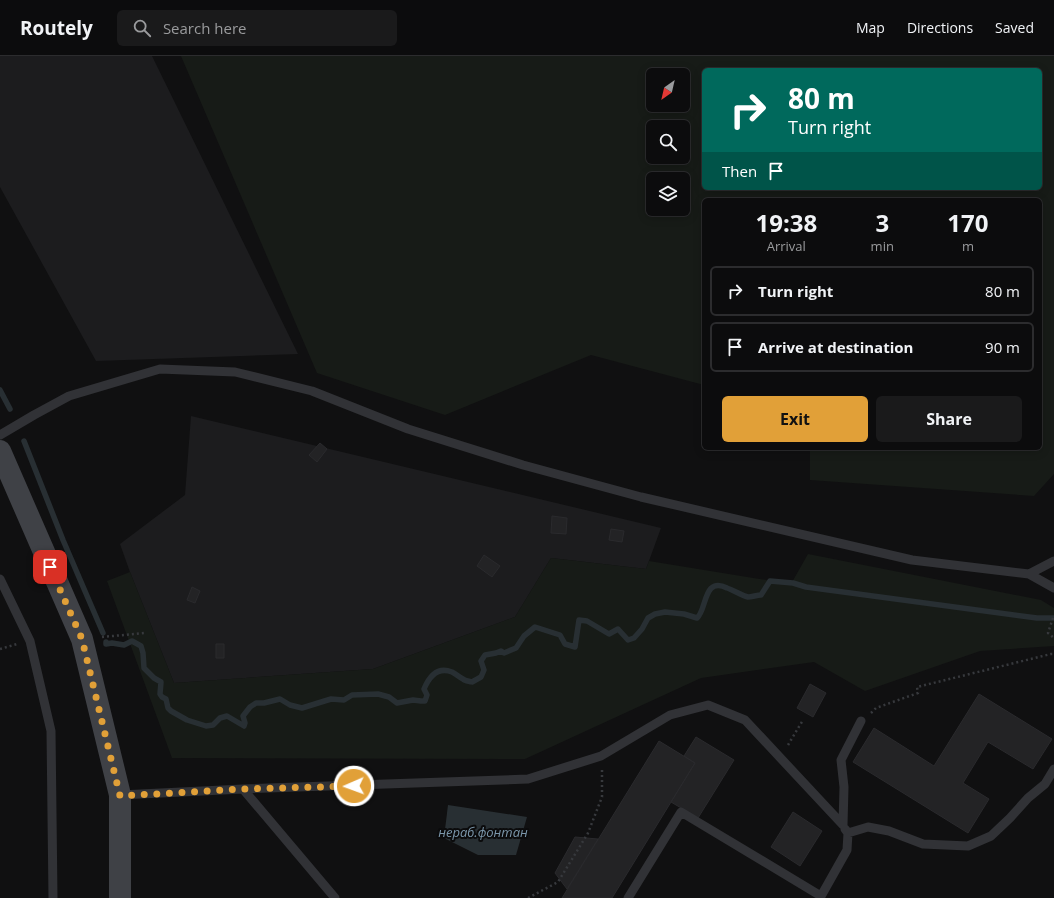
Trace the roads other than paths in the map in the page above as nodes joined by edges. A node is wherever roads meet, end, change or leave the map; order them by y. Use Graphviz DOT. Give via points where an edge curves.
graph roads {
  1 [pos="0,435"];
  2 [pos="0,451"];
  3 [pos="1054,561"];
  4 [pos="1029,574"];
  5 [pos="0,579"];
  6 [pos="1054,588"];
  7 [pos="861,721"];
  8 [pos="1054,769"];
  9 [pos="243,789"];
  10 [pos="120,796"];
  11 [pos="845,829"];
  12 [pos="821,897"];
  13 [pos="53,898"];
  14 [pos="120,898"];
  15 [pos="335,898"];
  16 [pos="628,898"];
  1 -- 4 [label="lane" via="69,396 160,369 235,372 312,391 408,429 523,466 641,497 912,560"];
  2 -- 10 [label="street" via="82,639"];
  3 -- 4 [label="lane"];
  4 -- 6 [label="lane"];
  5 -- 13 [label="lane" via="30,641 51,731"];
  7 -- 11 [label="lane" via="841,760"];
  8 -- 11 [label="lane" via="1045,784 991,836 968,846 923,844 889,831 868,827"];
  9 -- 10 [label="lane"];
  9 -- 11 [label="lane" via="528,780 601,756 670,715 708,705 745,720"];
  9 -- 15 [label="lane"];
  10 -- 14 [label="street"];
  11 -- 12 [label="lane" via="847,850"];
  12 -- 16 [label="lane" via="681,812"];
}
